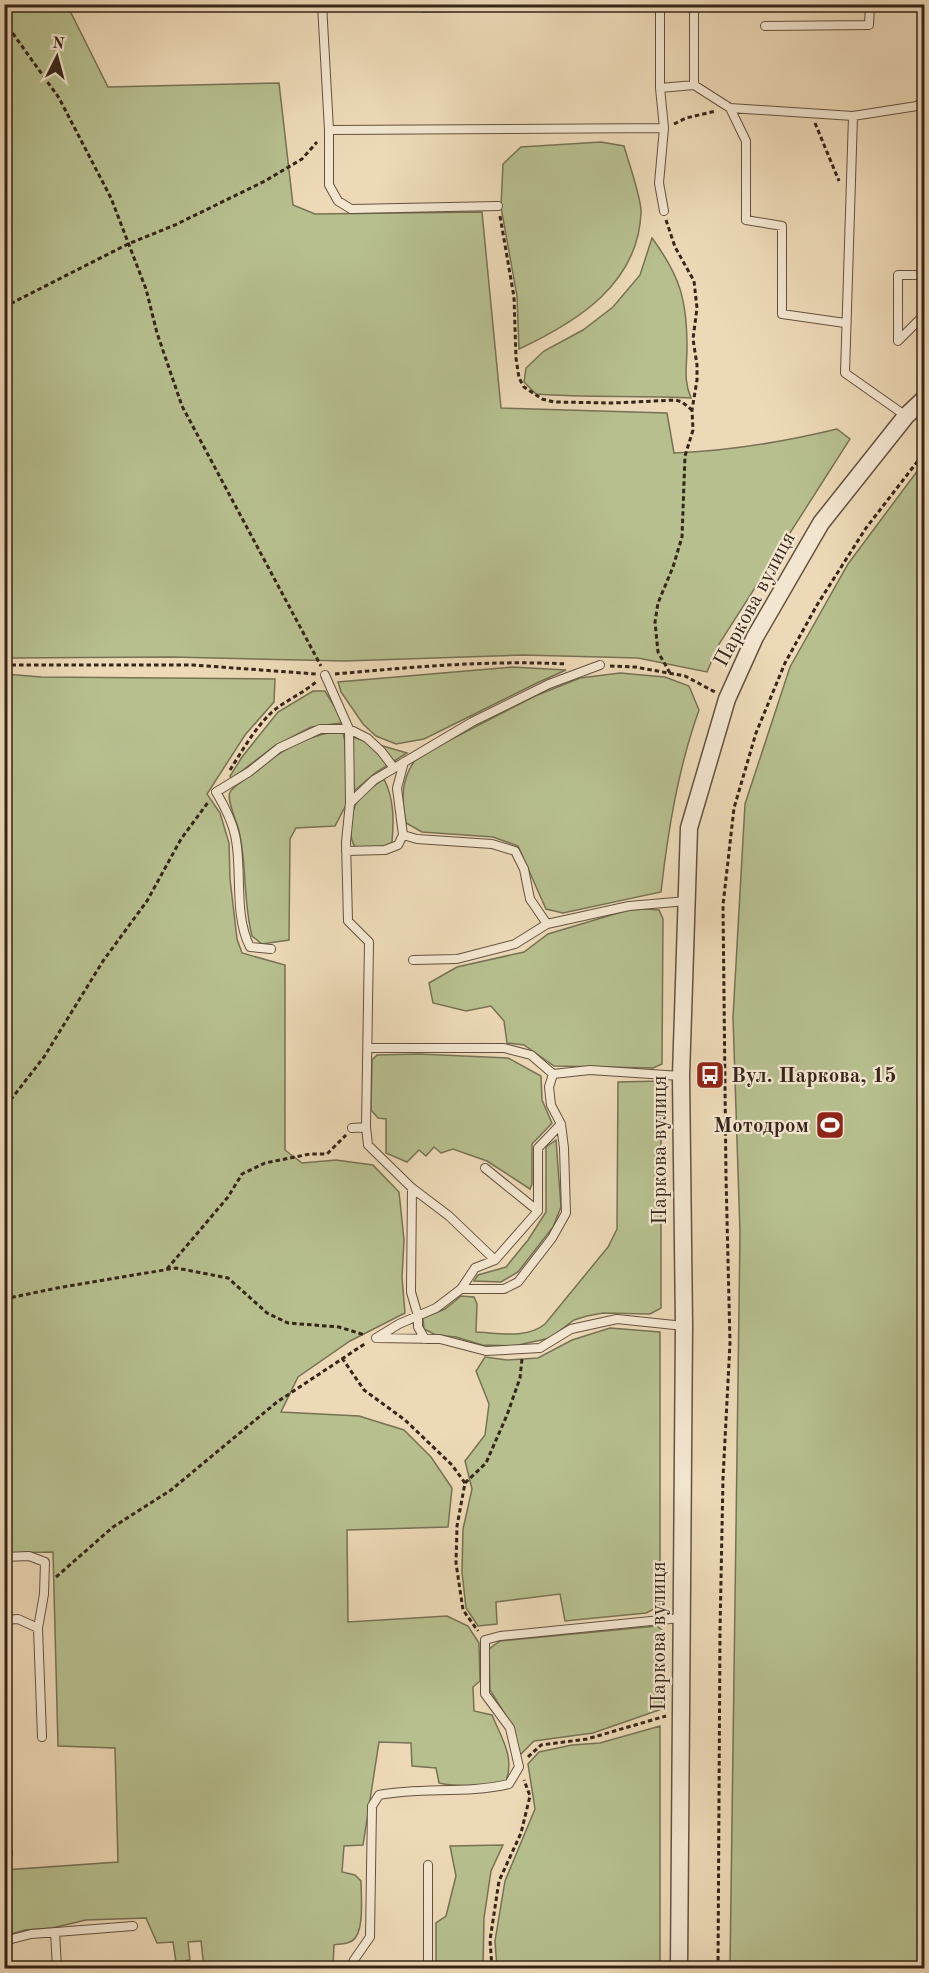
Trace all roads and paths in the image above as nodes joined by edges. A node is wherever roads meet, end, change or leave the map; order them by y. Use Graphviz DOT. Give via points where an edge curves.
graph roads {
  1 [pos="322,4"];
  2 [pos="660,4"];
  3 [pos="694,4"];
  4 [pos="870,4"];
  5 [pos="4,21"];
  6 [pos="765,26"];
  7 [pos="694,85"];
  8 [pos="660,88"];
  9 [pos="924,100"];
  10 [pos="730,108"];
  11 [pos="811,113"];
  12 [pos="852,116"];
  13 [pos="664,128"];
  14 [pos="329,130"];
  15 [pos="849,204"];
  16 [pos="498,206"];
  17 [pos="664,211"];
  18 [pos="128,244"];
  19 [pos="924,275"];
  20 [pos="4,307"];
  21 [pos="924,315"];
  22 [pos="845,323"];
  23 [pos="924,399"];
  24 [pos="692,410"];
  25 [pos="906,416"];
  26 [pos="924,453"];
  27 [pos="568,664"];
  28 [pos="4,665"];
  29 [pos="600,665"];
  30 [pos="670,673"];
  31 [pos="325,675"];
  32 [pos="727,699"];
  33 [pos="349,729"];
  34 [pos="404,762"];
  35 [pos="394,768"];
  36 [pos="216,792"];
  37 [pos="350,803"];
  38 [pos="403,835"];
  39 [pos="346,851"];
  40 [pos="687,902"];
  41 [pos="547,924"];
  42 [pos="271,950"];
  43 [pos="413,960"];
  44 [pos="369,1048"];
  45 [pos="553,1074"];
  46 [pos="681,1076"];
  47 [pos="4,1104"];
  48 [pos="561,1124"];
  49 [pos="366,1127"];
  50 [pos="352,1128"];
  51 [pos="484,1168"];
  52 [pos="412,1188"];
  53 [pos="538,1211"];
  54 [pos="495,1260"];
  55 [pos="166,1270"];
  56 [pos="461,1289"];
  57 [pos="4,1299"];
  58 [pos="418,1316"];
  59 [pos="684,1326"];
  60 [pos="376,1338"];
  61 [pos="425,1339"];
  62 [pos="523,1349"];
  63 [pos="342,1358"];
  64 [pos="465,1483"];
  65 [pos="4,1557"];
  66 [pos="44,1584"];
  67 [pos="681,1618"];
  68 [pos="4,1620"];
  69 [pos="38,1628"];
  70 [pos="484,1640"];
  71 [pos="680,1713"];
  72 [pos="42,1737"];
  73 [pos="519,1767"];
  74 [pos="428,1865"];
  75 [pos="133,1926"];
  76 [pos="55,1932"];
  77 [pos="4,1941"];
  78 [pos="57,1968"];
  79 [pos="351,1968"];
  80 [pos="428,1968"];
  81 [pos="492,1968"];
  82 [pos="679,1968"];
  83 [pos="718,1968"];
  1 -- 14 [label="lane"];
  2 -- 8 [label="lane"];
  3 -- 7 [label="lane"];
  4 -- 6 [label="lane" via="869,24"];
  5 -- 18 [label="path" via="59,98 111,198"];
  7 -- 8 [label="lane"];
  7 -- 10 [label="lane"];
  8 -- 13 [label="lane"];
  9 -- 12 [label="lane" via="917,106"];
  10 -- 11 [label="lane"];
  10 -- 13 [label="path" via="686,118"];
  10 -- 22 [label="lane" via="746,141 746,219 782,226 783,314"];
  11 -- 12 [label="lane"];
  11 -- 15 [label="path"];
  12 -- 15 [label="lane"];
  13 -- 14 [label="lane"];
  13 -- 17 [label="lane" via="659,183"];
  14 -- 16 [label="lane" via="328,185 344,206"];
  14 -- 18 [label="path" via="302,159 265,181"];
  15 -- 22 [label="lane"];
  16 -- 24 [label="path" via="514,297 516,358 524,387 554,402 676,400"];
  17 -- 24 [label="path" via="675,247 696,290 693,339 697,372"];
  18 -- 20 [label="path"];
  18 -- 31 [label="path" via="182,406"];
  19 -- 21 [label="lane" via="898,275 898,341"];
  22 -- 25 [label="lane" via="845,373"];
  23 -- 25 [label="street, Паркова вулиця"];
  24 -- 30 [label="path" via="693,430 685,456 682,537 655,622 658,652"];
  25 -- 32 [label="street, Паркова вулиця" via="821,523 755,637"];
  26 -- 83 [label="path" via="866,528 785,663 756,733 734,807 723,905 730,1343 720,1630"];
  27 -- 31 [label="path" via="433,665"];
  28 -- 31 [label="path" via="194,665"];
  29 -- 30 [label="path"];
  29 -- 34 [label="lane" via="549,684 472,722"];
  30 -- 32 [label="path" via="685,676"];
  31 -- 33 [label="lane"];
  31 -- 36 [label="path" via="273,711"];
  32 -- 40 [label="street, Паркова вулиця" via="689,828"];
  33 -- 35 [label="lane" via="368,738"];
  33 -- 36 [label="lane" via="320,729 279,748"];
  33 -- 37 [label="lane"];
  34 -- 35 [label="lane"];
  34 -- 38 [label="lane" via="397,788"];
  35 -- 37 [label="lane" via="374,780"];
  36 -- 42 [label="lane" via="229,814 236,838 242,932 250,947"];
  36 -- 47 [label="path" via="44,1057"];
  37 -- 39 [label="lane"];
  38 -- 39 [label="lane" via="398,845 385,850"];
  38 -- 41 [label="lane" via="515,850 524,869 530,899"];
  39 -- 44 [label="lane" via="348,921 369,942"];
  40 -- 41 [label="lane" via="629,906"];
  40 -- 46 [label="street, Паркова вулиця"];
  41 -- 43 [label="lane" via="515,944 458,959"];
  44 -- 45 [label="lane" via="504,1048 531,1055"];
  44 -- 49 [label="lane"];
  45 -- 46 [label="lane" via="590,1070"];
  45 -- 48 [label="lane" via="549,1087 551,1105"];
  46 -- 59 [label="street, Паркова вулиця"];
  48 -- 53 [label="lane" via="538,1148"];
  48 -- 56 [label="lane" via="566,1213 552,1238 518,1282 504,1289"];
  49 -- 50 [label="lane"];
  49 -- 52 [label="lane" via="368,1145"];
  50 -- 55 [label="path" via="327,1154 265,1163 242,1174 228,1197"];
  51 -- 53 [label="lane"];
  52 -- 54 [label="lane" via="449,1216"];
  52 -- 58 [label="lane" via="411,1293"];
  53 -- 54 [label="lane"];
  54 -- 56 [label="lane" via="475,1268"];
  55 -- 57 [label="path"];
  55 -- 60 [label="path" via="176,1268 228,1278 267,1314 288,1323 339,1327"];
  56 -- 58 [label="lane"];
  58 -- 60 [label="lane"];
  58 -- 61 [label="lane" via="418,1327"];
  59 -- 62 [label="lane" via="617,1319 571,1329 540,1348"];
  59 -- 67 [label="street, Паркова вулиця"];
  60 -- 61 [label="lane"];
  60 -- 63 [label="path"];
  61 -- 62 [label="lane" via="486,1351"];
  62 -- 64 [label="path" via="520,1378 507,1415 486,1462"];
  63 -- 64 [label="path" via="364,1389 405,1420 452,1464"];
  63 -- 66 [label="path" via="277,1402 171,1490 113,1527"];
  64 -- 70 [label="path" via="457,1526 456,1563 463,1610"];
  65 -- 66 [label="lane" via="29,1557 45,1562"];
  66 -- 69 [label="lane"];
  67 -- 70 [label="lane"];
  67 -- 71 [label="street, Паркова вулиця"];
  68 -- 69 [label="lane" via="18,1619"];
  69 -- 72 [label="lane"];
  70 -- 73 [label="lane" via="485,1694 510,1728"];
  71 -- 73 [label="path" via="587,1739 541,1745"];
  71 -- 82 [label="street, Паркова вулиця"];
  73 -- 79 [label="lane" via="509,1784 489,1789 403,1790 379,1795 372,1806 370,1937"];
  73 -- 81 [label="path" via="530,1796 520,1833 499,1881 490,1940"];
  74 -- 80 [label="lane"];
  75 -- 76 [label="lane"];
  76 -- 77 [label="lane"];
  76 -- 78 [label="lane"];
}
